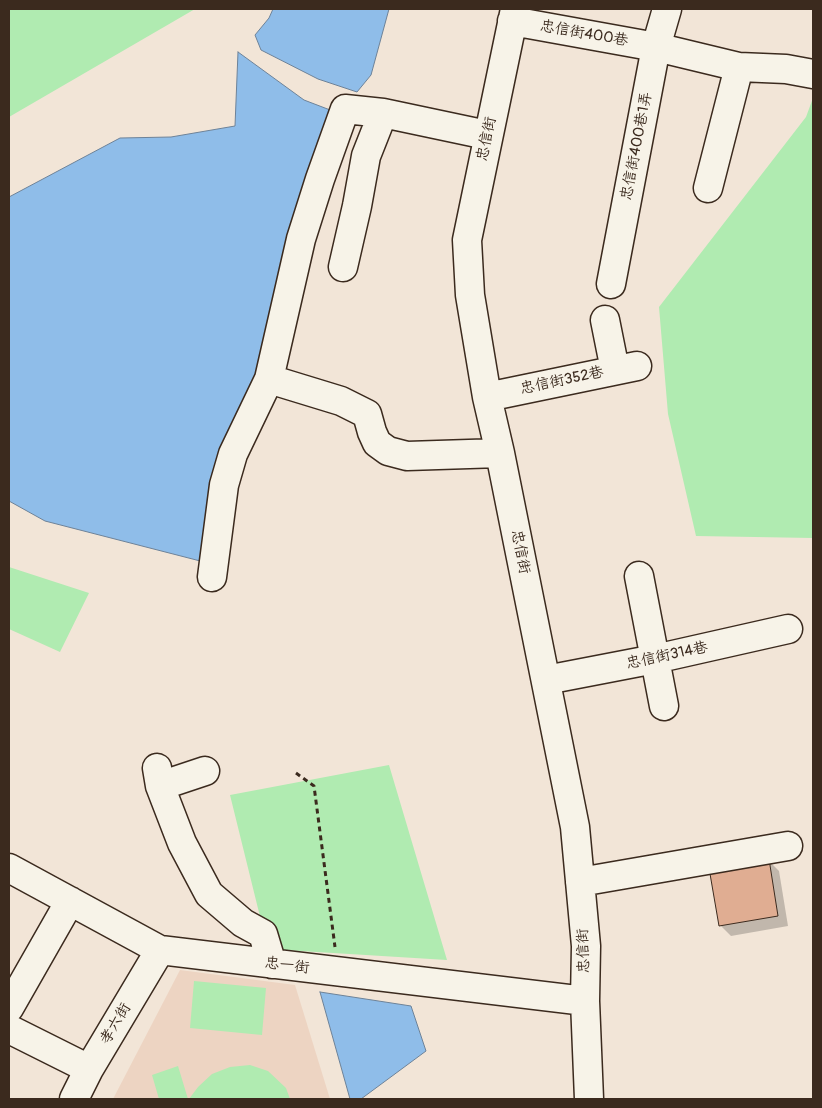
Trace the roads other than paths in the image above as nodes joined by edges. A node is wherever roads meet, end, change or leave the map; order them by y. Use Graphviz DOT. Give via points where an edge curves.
graph roads {
  1 [pos="667,9"];
  2 [pos="513,15"];
  3 [pos="656,47"];
  4 [pos="739,67"];
  5 [pos="813,74"];
  6 [pos="383,113"];
  7 [pos="488,135"];
  8 [pos="708,188"];
  9 [pos="343,266"];
  10 [pos="611,284"];
  11 [pos="606,320"];
  12 [pos="268,379"];
  13 [pos="487,396"];
  14 [pos="500,453"];
  15 [pos="639,576"];
  16 [pos="212,577"];
  17 [pos="788,629"];
  18 [pos="655,659"];
  19 [pos="546,680"];
  20 [pos="664,706"];
  21 [pos="206,771"];
  22 [pos="788,846"];
  23 [pos="9,868"];
  24 [pos="580,882"];
  25 [pos="70,901"];
  26 [pos="160,950"];
  27 [pos="272,964"];
  28 [pos="585,1001"];
  29 [pos="9,1008"];
  30 [pos="9,1029"];
  31 [pos="89,1069"];
  32 [pos="74,1099"];
  33 [pos="589,1099"];
  1 -- 3 [label="street, 忠信街400巷1弄"];
  2 -- 3 [label="street, 忠信街400巷"];
  2 -- 7 [label="street, 忠信街"];
  3 -- 4 [label="street, 忠信街400巷"];
  3 -- 10 [label="street, 忠信街400巷1弄"];
  4 -- 5 [label="street, 忠信街400巷"];
  4 -- 8 [label="street"];
  6 -- 7 [label="street"];
  6 -- 9 [label="street" via="366,156"];
  6 -- 12 [label="street" via="345,109 301,239"];
  7 -- 13 [label="street, 忠信街" via="467,240 470,295"];
  11 -- 13 [label="street, 忠信街352巷" via="626,368"];
  12 -- 14 [label="street" via="341,401 367,414 377,443 388,451 406,456"];
  12 -- 16 [label="street" via="232,454 224,485"];
  13 -- 14 [label="street, 忠信街"];
  14 -- 19 [label="street, 忠信街"];
  15 -- 18 [label="street"];
  17 -- 18 [label="street, 忠信街314巷"];
  18 -- 19 [label="street, 忠信街314巷"];
  18 -- 20 [label="street"];
  19 -- 24 [label="street, 忠信街" via="575,827"];
  21 -- 27 [label="street" via="159,777 182,842 210,894 243,923 264,934"];
  22 -- 24 [label="street"];
  23 -- 25 [label="street, 忠一街"];
  24 -- 28 [label="street, 忠信街" via="586,946"];
  25 -- 26 [label="street, 忠一街"];
  25 -- 29 [label="street"];
  26 -- 27 [label="street, 忠一街"];
  26 -- 31 [label="street, 孝六街"];
  27 -- 28 [label="street, 忠一街"];
  28 -- 33 [label="street, 忠信街"];
  30 -- 31 [label="street"];
  31 -- 32 [label="street, 孝六街"];
}
